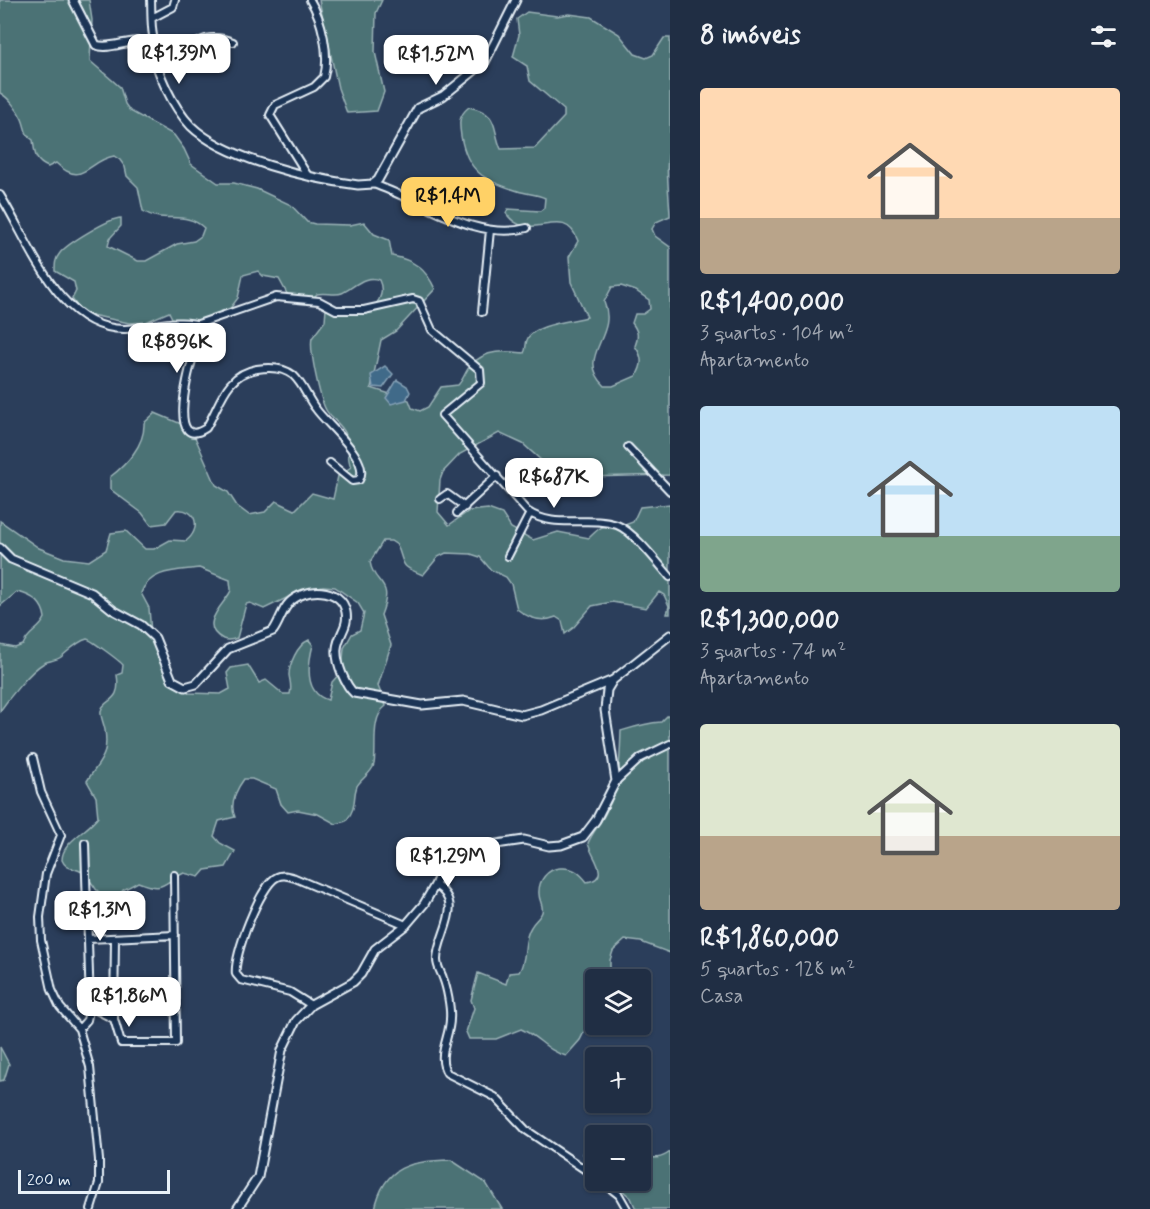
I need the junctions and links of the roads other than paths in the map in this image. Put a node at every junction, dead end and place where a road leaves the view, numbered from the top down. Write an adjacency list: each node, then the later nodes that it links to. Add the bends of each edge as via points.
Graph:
1 (73, 0): 8 (street, via 96,45 109,48)
2 (151, 0): 6 (street)
3 (175, 0): 6 (street, via 173,7)
4 (310, 0): 10 (street, via 321,27 324,77 314,87 274,105 270,115)
5 (516, 0): 11 (street, via 485,62 443,96 418,108 385,170)
6 (152, 18): 7 (street)
7 (152, 30): 8 (street); 9 (street, via 158,52 169,58 203,38)
8 (146, 42): 10 (street, via 162,82 190,124 204,136 259,163)
9 (233, 42)
10 (308, 176): 11 (street)
11 (373, 184): 14 (street)
12 (0, 195): 16 (street, via 56,292 84,318 123,329)
13 (527, 228): 14 (street, via 509,233)
14 (490, 230): 15 (street)
15 (482, 312)
16 (197, 324): 18 (street, via 204,333 192,362 183,413 185,428 195,433 206,428 225,389 240,376 258,369 282,369 298,381 318,412 355,454 361,475 352,481); 19 (street, via 276,297 319,301 336,310 364,310 419,301 432,330 480,370 481,383 442,415)
17 (628, 447): 20 (street)
18 (330, 463)
19 (497, 476): 22 (street); 24 (street)
20 (670, 491)
21 (440, 499): 22 (street, via 452,495)
22 (465, 507): 23 (street)
23 (457, 513)
24 (530, 513): 26 (street); 27 (street, via 544,520 619,526)
25 (0, 548): 29 (street, via 11,559 92,593 141,625 155,638 172,680 185,687 196,684 228,649 273,632 288,604 310,592 336,596 346,609 335,655 346,684 354,693 422,705 463,701 522,715 541,711)
26 (508, 556)
27 (670, 577)
28 (670, 635): 29 (street)
29 (613, 680): 32 (street, via 607,690 606,710)
30 (670, 744): 32 (street, via 641,758)
31 (33, 758): 43 (street, via 41,792 61,835 48,868 43,896 43,959 60,1006)
32 (616, 781): 35 (street, via 583,837 561,845 524,840 462,849 446,859)
33 (85, 843): 39 (street)
34 (174, 875): 37 (street)
35 (435, 885): 36 (street); 44 (street, via 444,892 451,910 437,960 450,1018 444,1068 495,1097 526,1130)
36 (406, 925): 40 (street, via 375,950 353,981); 40 (street, via 295,878 283,875 272,880 241,944 236,974 241,980 290,992)
37 (175, 935): 38 (street); 42 (street, via 176,1043 121,1043)
38 (115, 938): 39 (street); 42 (street)
39 (88, 939): 41 (street)
40 (311, 1005): 47 (street, via 296,1021 282,1050 264,1159 258,1177)
41 (90, 1007): 42 (street); 43 (street, via 87,1020)
42 (114, 1019)
43 (79, 1029): 46 (street, via 95,1092 99,1183)
44 (585, 1170)
45 (614, 1191): 48 (street)
46 (91, 1209)
47 (237, 1209)
48 (627, 1209)

